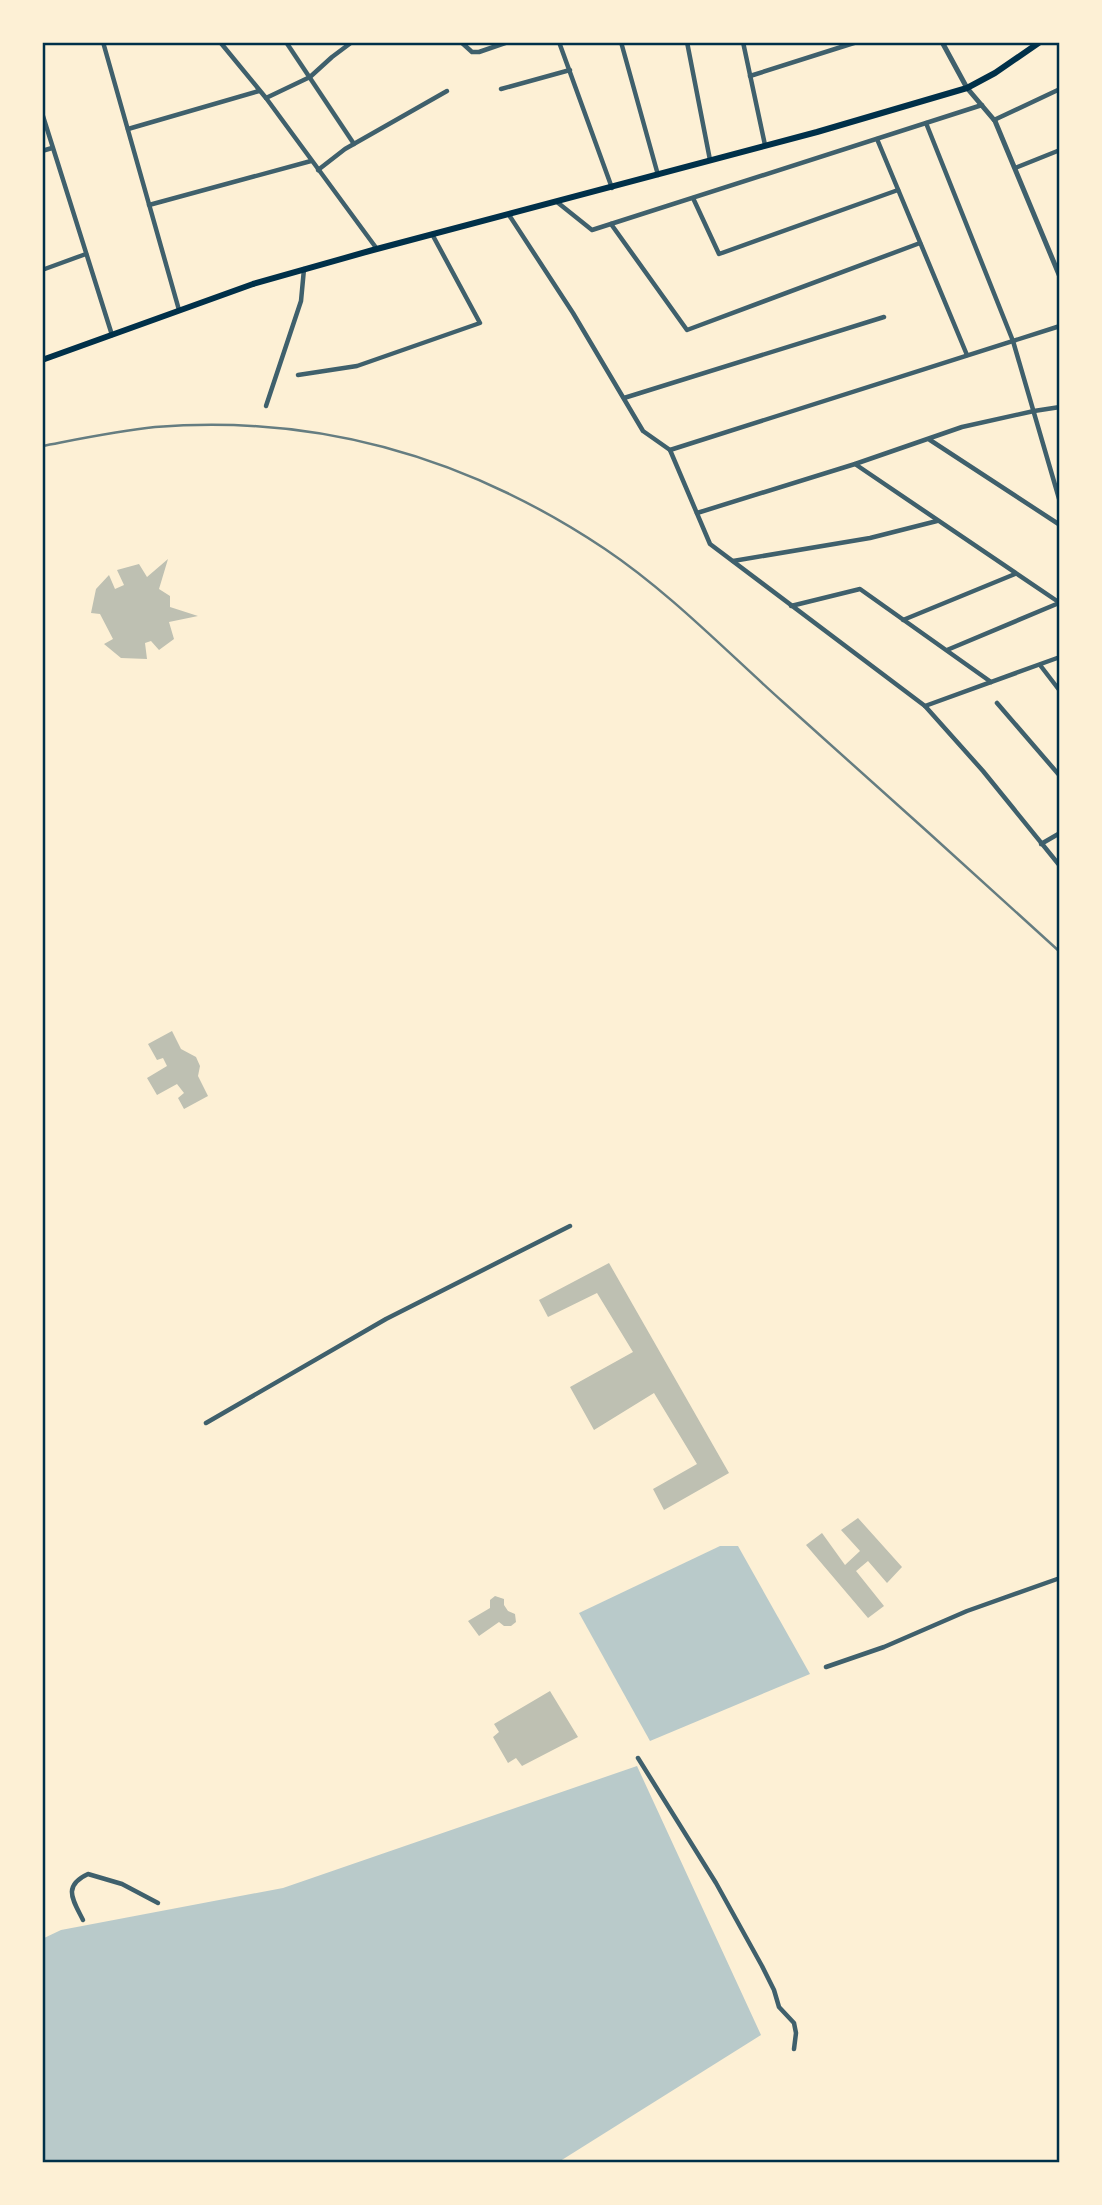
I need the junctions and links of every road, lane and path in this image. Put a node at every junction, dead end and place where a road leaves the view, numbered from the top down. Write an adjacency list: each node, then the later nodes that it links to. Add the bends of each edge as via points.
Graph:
1 (103, 42): 27 (street)
2 (220, 42): 20 (street)
3 (286, 42): 16 (street)
4 (352, 42): 16 (street)
5 (461, 42): 6 (street, via 472,52)
6 (508, 42)
7 (559, 42): 14 (street)
8 (621, 42): 38 (street)
9 (687, 42): 34 (street)
10 (743, 42): 15 (street)
11 (857, 42): 15 (street)
12 (942, 42): 17 (street)
13 (1040, 42): 17 (main road)
14 (570, 70): 18 (street); 39 (street)
15 (750, 76): 30 (street)
16 (310, 78): 22 (street); 29 (street)
17 (967, 88): 23 (street); 30 (main road)
18 (501, 89)
19 (1060, 89): 25 (street)
20 (259, 91): 22 (street); 27 (street)
21 (447, 91): 29 (street)
22 (266, 99): 35 (street)
23 (982, 106): 25 (street); 26 (street)
24 (42, 113): 31 (street)
25 (995, 120): 36 (street)
26 (926, 123): 28 (street); 57 (street)
27 (128, 129): 43 (street)
28 (877, 139): 40 (street); 41 (street)
29 (354, 144): 37 (street)
30 (766, 146): 34 (main road)
31 (52, 148): 33 (street); 49 (street)
32 (1060, 150): 36 (street)
33 (42, 151)
34 (710, 161): 38 (main road)
35 (312, 162): 37 (street); 43 (street)
36 (1015, 168): 52 (street)
37 (318, 170): 48 (street)
38 (659, 175): 39 (main road)
39 (612, 188): 42 (main road)
40 (898, 190): 41 (street, via 719,254); 47 (street)
41 (693, 198): 45 (street)
42 (557, 202): 44 (main road); 45 (street, via 592,230)
43 (149, 205): 53 (street)
44 (509, 215): 46 (main road); 61 (street)
45 (611, 224): 47 (street, via 687,330)
46 (432, 234): 48 (main road); 60 (street, via 480,323 357,366)
47 (920, 243): 58 (street)
48 (377, 248): 50 (main road)
49 (86, 254): 51 (street); 56 (street)
50 (304, 269): 53 (main road); 62 (street, via 301,301)
51 (42, 270)
52 (1060, 277)
53 (179, 310): 56 (main road)
54 (884, 317): 61 (street)
55 (1060, 326): 57 (street)
56 (111, 335): 59 (main road)
57 (1013, 341): 58 (street); 64 (street)
58 (967, 355): 66 (street)
59 (42, 360)
60 (298, 375)
61 (624, 398): 66 (street, via 643,431)
62 (266, 406)
63 (1060, 407): 64 (street)
64 (1034, 411): 65 (street); 69 (street)
65 (929, 439): 67 (street); 73 (street)
66 (670, 450): 71 (street)
67 (855, 464): 71 (street); 72 (street)
68 (1060, 467): 69 (street)
69 (1051, 469): 70 (street)
70 (1060, 502)
71 (697, 513): 74 (street, via 710,544)
72 (938, 521): 74 (street, via 870,538); 75 (street)
73 (1060, 525)
74 (732, 561): 77 (street)
75 (1016, 573): 76 (street); 78 (street)
76 (1060, 603): 79 (street)
77 (791, 606): 78 (street, via 860,589); 85 (street)
78 (903, 620): 79 (street)
79 (946, 650): 82 (street)
80 (1060, 657): 81 (street)
81 (1040, 665): 82 (street); 83 (street)
82 (991, 682): 85 (street)
83 (1060, 691)
84 (997, 703): 86 (street)
85 (925, 706): 88 (street)
86 (1060, 776)
87 (1060, 833): 88 (street)
88 (1041, 844): 89 (street)
89 (1060, 866)
90 (570, 1226): 91 (street, via 386,1319)
91 (206, 1423)
92 (1060, 1578): 93 (street)
93 (826, 1667)
94 (638, 1758): 97 (street, via 716,1883 779,2007 794,2023)
95 (158, 1903): 96 (street, via 122,1884 88,1874 72,1889)
96 (83, 1920)
97 (794, 2049)

